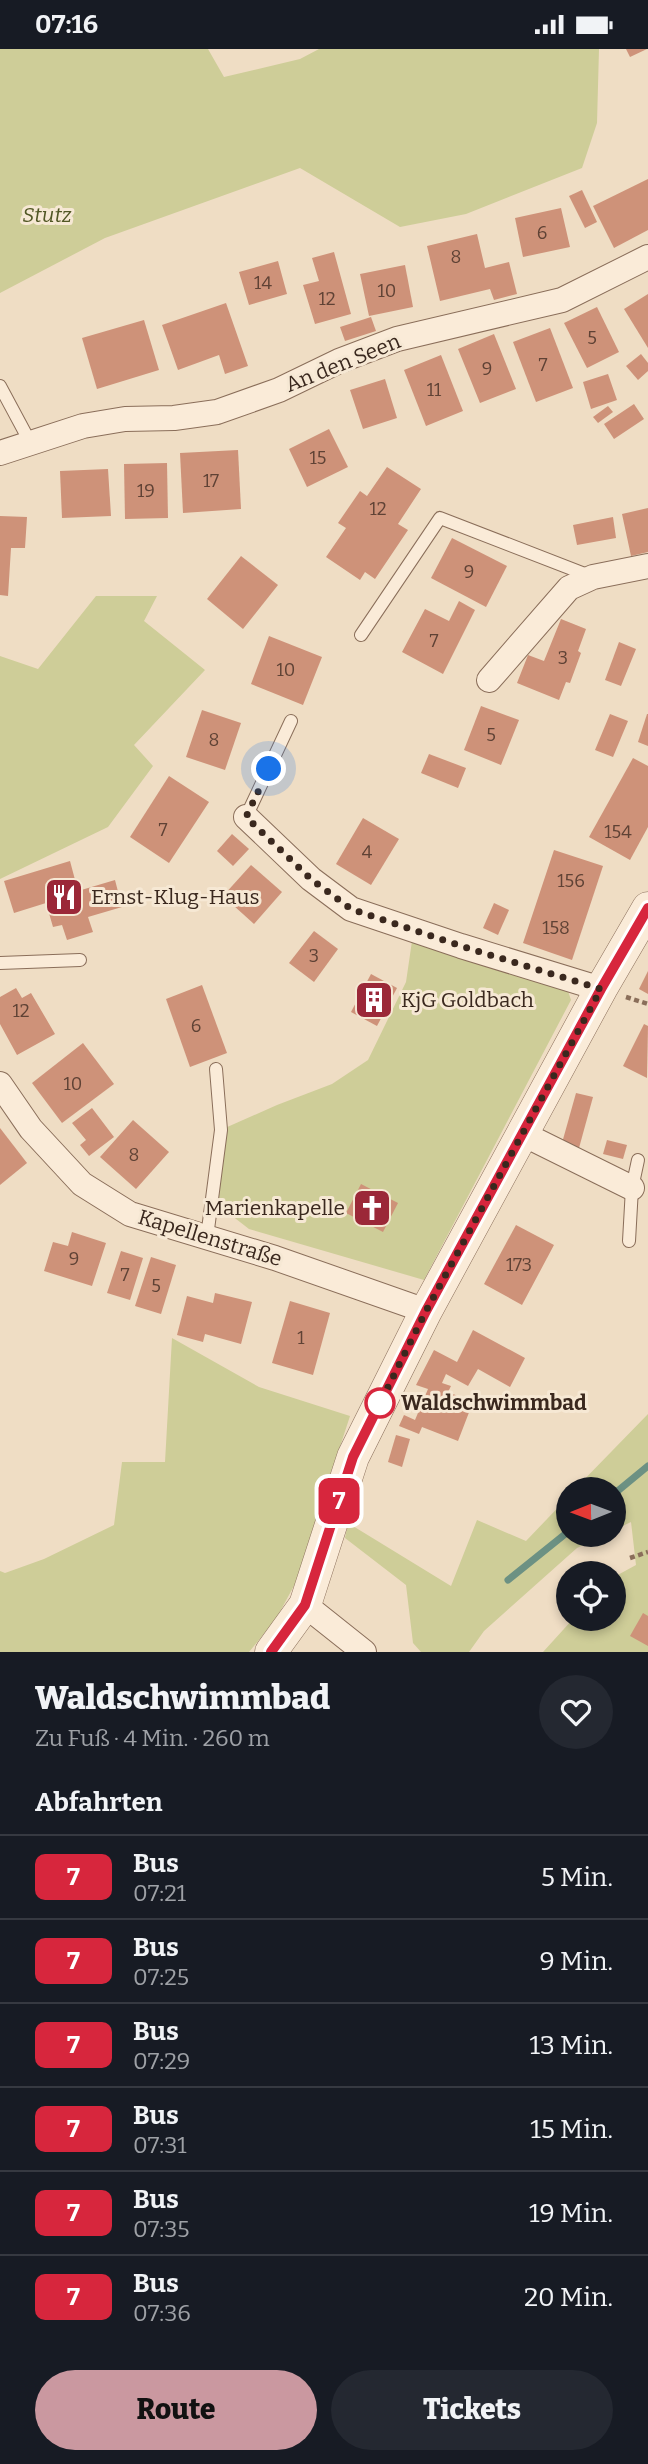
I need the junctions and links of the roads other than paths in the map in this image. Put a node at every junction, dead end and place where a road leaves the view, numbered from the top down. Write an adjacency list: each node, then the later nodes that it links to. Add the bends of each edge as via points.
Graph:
1 (648, 257): 3 (street, An den Seen, via 562,300 397,339 217,412 125,419)
2 (0, 386): 3 (lane)
3 (30, 442): 4 (street, An den Seen)
4 (0, 453)
5 (648, 566): 6 (street)
6 (593, 577): 7 (lane, via 440,518); 8 (street, via 569,588)
7 (361, 635)
8 (489, 680)
9 (291, 721): 10 (lane)
10 (246, 817): 14 (street, via 311,879 351,909)
11 (648, 908): 14 (street)
12 (80, 960): 13 (lane)
13 (0, 963)
14 (601, 989): 17 (street)
15 (216, 1069): 20 (lane, via 220,1130)
16 (0, 1084): 20 (street, Kapellenstraße, via 31,1129 82,1184 130,1214)
17 (523, 1134): 19 (street); 22 (street)
18 (638, 1160): 19 (lane)
19 (632, 1188): 21 (lane)
20 (207, 1237): 22 (street, Kapellenstraße)
21 (629, 1241)
22 (426, 1311): 23 (street, via 353,1457)
23 (305, 1605): 24 (street); 25 (street)
24 (271, 1652)
25 (364, 1652)

